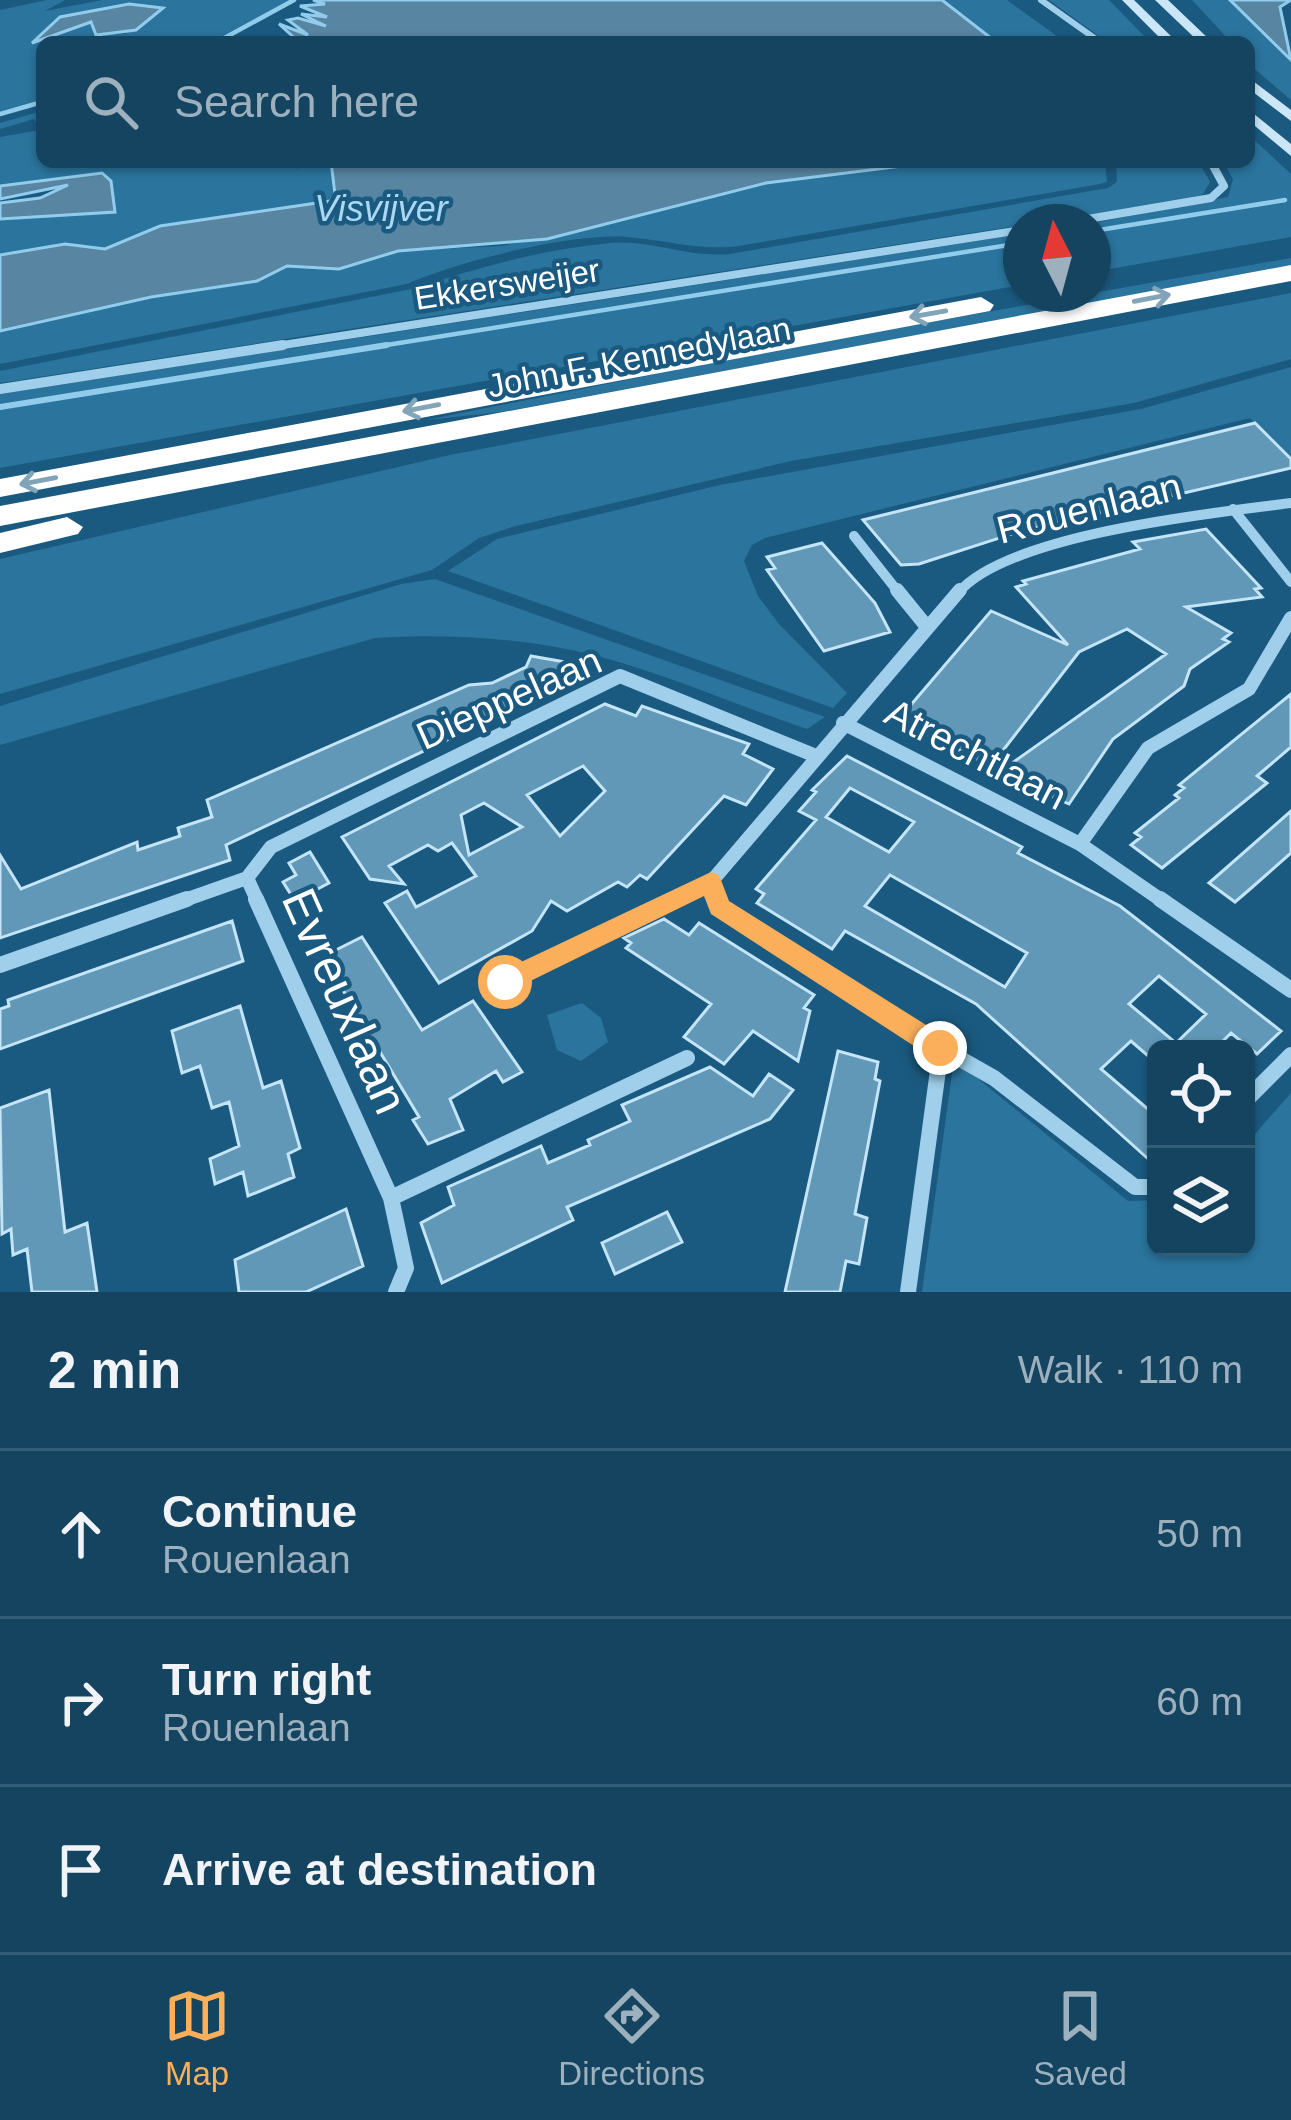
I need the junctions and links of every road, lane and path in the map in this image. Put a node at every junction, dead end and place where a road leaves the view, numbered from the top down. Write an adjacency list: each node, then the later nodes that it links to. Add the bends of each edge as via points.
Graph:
1 (1041, 0): 4 (street)
2 (1128, 0): 5 (main road)
3 (1161, 0): 6 (main road)
4 (1092, 36)
5 (1166, 36)
6 (1200, 36)
7 (1255, 87): 8 (main road)
8 (1291, 118)
9 (1255, 119): 10 (main road)
10 (1291, 152)
11 (1214, 168): 12 (street, via 1224,187 1210,198)
12 (1111, 215)
13 (1003, 233): 19 (street, Ekkersweijer)
14 (1291, 251): 16 (highway)
15 (1291, 272): 18 (highway, John F. Kennedylaan, one-way to 15)
16 (1111, 282)
17 (1003, 301): 20 (highway, John F. Kennedylaan, one-way to 20)
18 (707, 381): 23 (highway, John F. Kennedylaan); 25 (highway)
19 (0, 389)
20 (0, 488)
21 (1291, 503): 22 (street, Rouenlaan)
22 (1233, 509): 26 (street); 28 (street, Rouenlaan, via 1149,522 988,566)
23 (0, 516)
24 (854, 536): 28 (street)
25 (0, 543)
26 (1291, 582)
27 (1291, 618): 31 (street, Atrechtlaan, via 1250,689 1148,748)
28 (927, 627): 29 (street, Rouenlaan)
29 (843, 723): 30 (street, Rouenlaan); 31 (street, Atrechtlaan)
30 (816, 756): 32 (street, Dieppelaan, via 620,676 271,847); 33 (street, Rouenlaan)
31 (1080, 844): 36 (street, Atrechtlaan)
32 (247, 878): 34 (street, Evreuxlaan); 42 (street, Evreuxlaan)
33 (711, 881): 35 (street, Rouenlaan); 37 (street, via 719,907)
34 (0, 964)
35 (505, 982)
36 (1291, 990)
37 (940, 1048): 41 (street, via 994,1078 1135,1187); 44 (street)
38 (1291, 1055): 40 (street)
39 (687, 1058): 42 (street)
40 (1255, 1091)
41 (1147, 1187)
42 (391, 1198): 43 (street, Evreuxlaan, via 406,1268)
43 (396, 1292)
44 (908, 1292)

